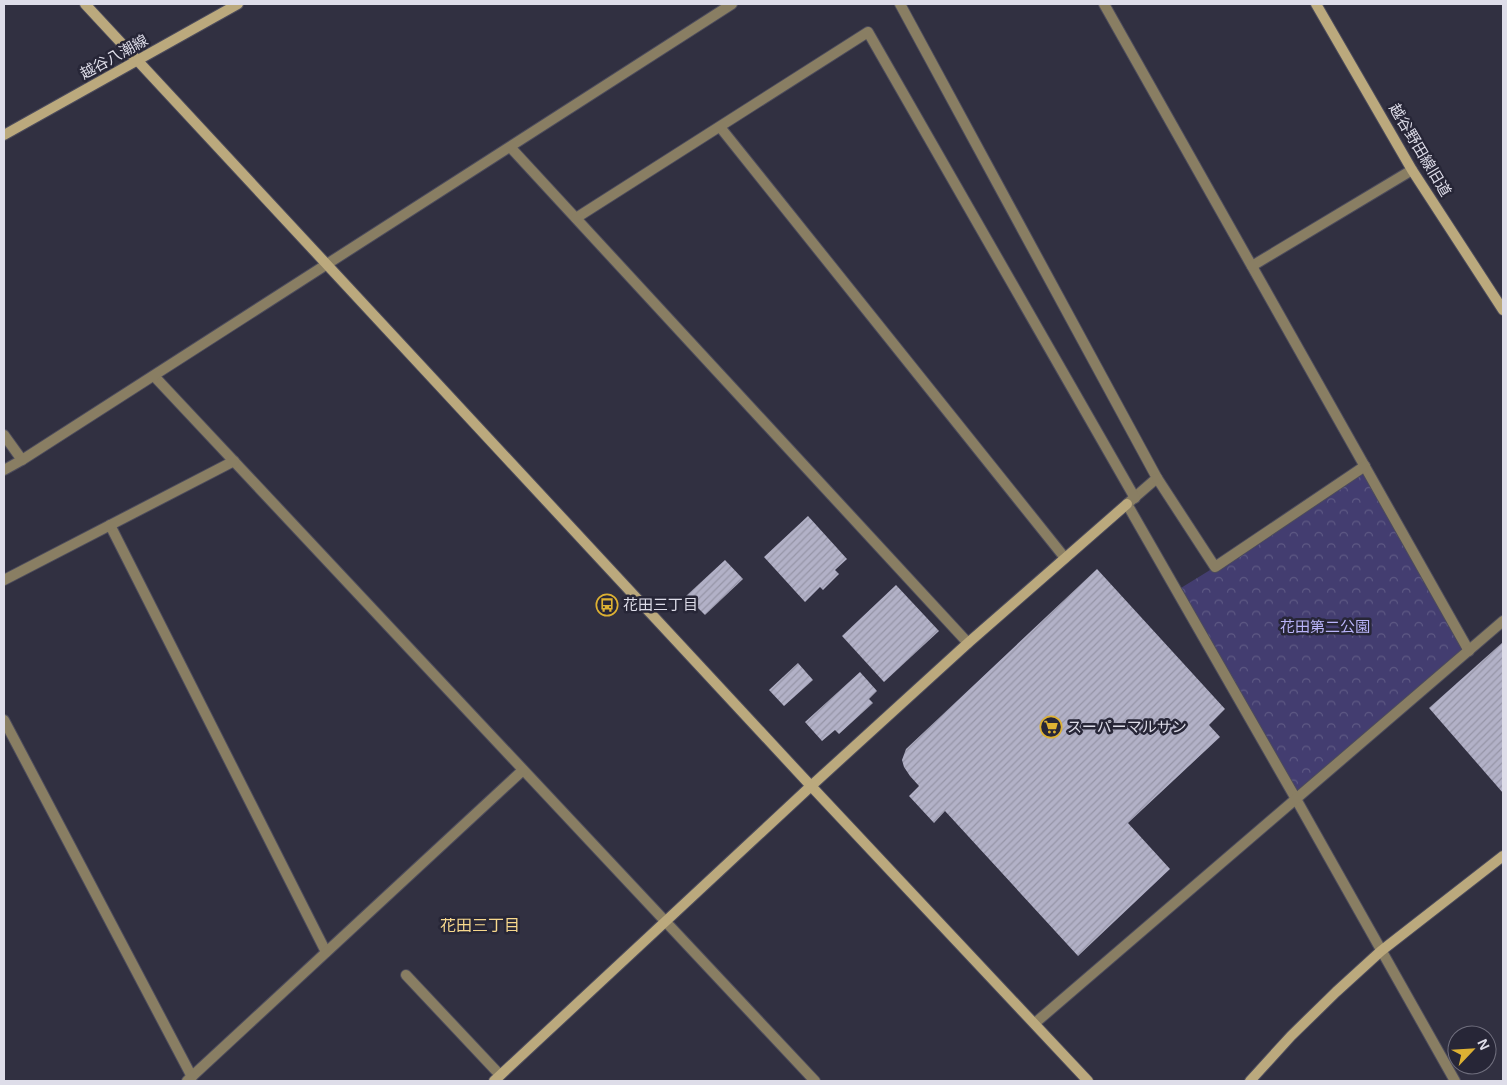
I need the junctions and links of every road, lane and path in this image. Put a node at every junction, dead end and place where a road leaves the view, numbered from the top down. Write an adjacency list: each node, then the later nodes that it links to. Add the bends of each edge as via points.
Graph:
1 (85, 4): 7 (street)
2 (238, 4): 7 (street, 越谷八潮線)
3 (732, 4): 10 (street)
4 (900, 4): 22 (street)
5 (1104, 4): 14 (street)
6 (1316, 4): 11 (street, 越谷野田線旧道)
7 (138, 60): 9 (street, 越谷八潮線); 13 (street)
8 (720, 126): 12 (street); 23 (street, via 868,32); 25 (street)
9 (4, 135)
10 (511, 148): 12 (street); 13 (street)
11 (1412, 170): 14 (street); 15 (street, 越谷野田線旧道)
12 (576, 218): 28 (street)
13 (328, 265): 16 (street); 32 (street)
14 (1252, 266): 20 (street)
15 (1503, 310)
16 (154, 376): 18 (street); 19 (street)
17 (4, 434): 18 (street)
18 (22, 460): 21 (street)
19 (234, 461): 24 (street); 31 (street)
20 (1365, 466): 22 (street, via 1215,567); 29 (street)
21 (4, 470)
22 (1157, 478): 23 (street)
23 (1131, 501): 25 (street); 33 (street)
24 (110, 525): 26 (street); 37 (street)
25 (1065, 558): 28 (street)
26 (4, 580)
27 (1503, 621): 29 (street)
28 (968, 643): 32 (street)
29 (1469, 650): 33 (street)
30 (4, 720): 41 (street)
31 (523, 770): 35 (street); 37 (street)
32 (811, 786): 35 (street); 39 (street)
33 (1296, 799): 36 (street); 39 (street)
34 (1503, 856): 36 (street)
35 (665, 922): 40 (street); 42 (street)
36 (1381, 951): 44 (street, via 1336,992); 45 (street)
37 (326, 952): 41 (street)
38 (406, 975): 40 (street)
39 (1035, 1023): 43 (street)
40 (497, 1078)
41 (189, 1079)
42 (809, 1080)
43 (1088, 1081)
44 (1250, 1081)
45 (1455, 1081)

